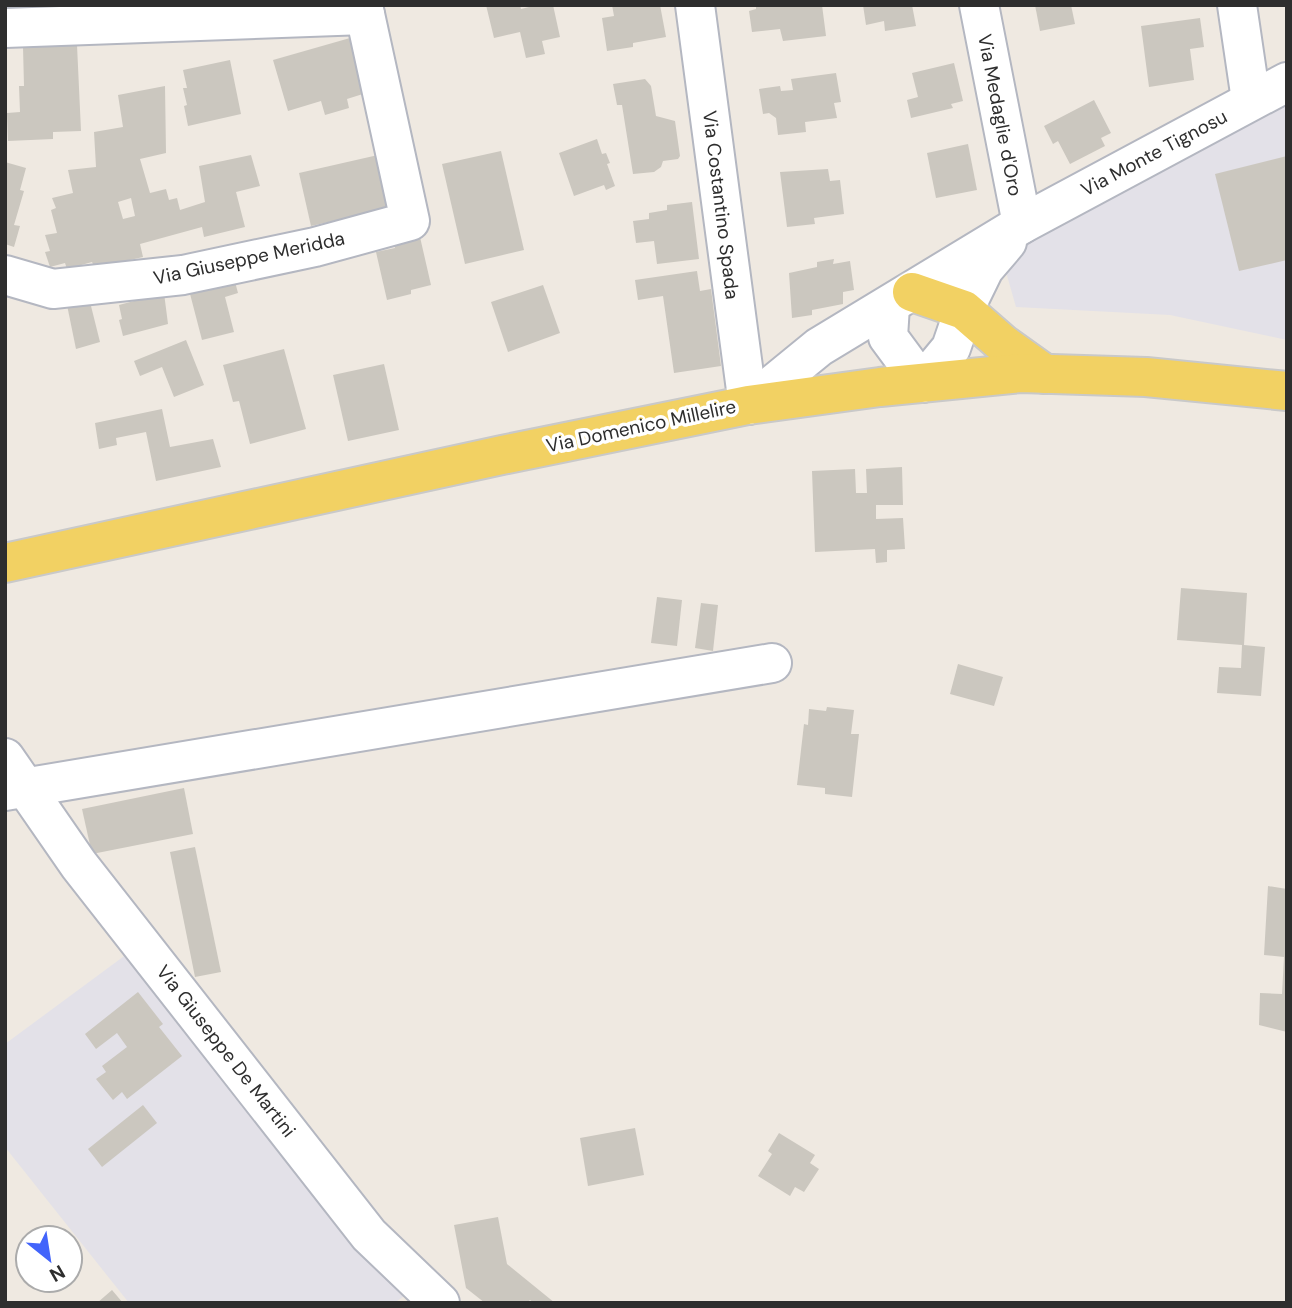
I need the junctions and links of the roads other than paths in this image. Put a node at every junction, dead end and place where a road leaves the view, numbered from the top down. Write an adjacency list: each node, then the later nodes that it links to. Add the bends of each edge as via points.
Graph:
1 (695, 5): 15 (street, Via Costantino Spada)
2 (979, 5): 8 (street, Via Medaglie d'Oro)
3 (1237, 5): 7 (street)
4 (364, 10): 5 (street); 9 (street, Via Giuseppe Meridda, via 410,220 316,247 183,275 53,289)
5 (5, 28)
6 (1287, 82): 7 (street, Via Monte Tignosu)
7 (1251, 100): 8 (street, Via Monte Tignosu)
8 (1022, 225): 10 (street, Via Monte Tignosu); 11 (street, Via Monte Tignosu, via 984,270)
9 (5, 275)
10 (901, 299): 11 (main road); 13 (street, via 888,337); 15 (street, Via Monte Tignosu, via 819,347)
11 (964, 310): 12 (main road); 13 (street, Via Monte Tignosu, via 951,348)
12 (1045, 374): 13 (main road, Via Domenico Millelire); 14 (main road, Via Domenico Millelire, via 1146,377)
13 (922, 383): 15 (main road, Via Domenico Millelire)
14 (1287, 391)
15 (748, 405): 16 (main road, Via Domenico Millelire, via 502,455)
16 (13, 568)
17 (772, 663): 18 (street)
18 (12, 779): 19 (street, Via Giuseppe De Martini, via 369,1235)
19 (440, 1303)

